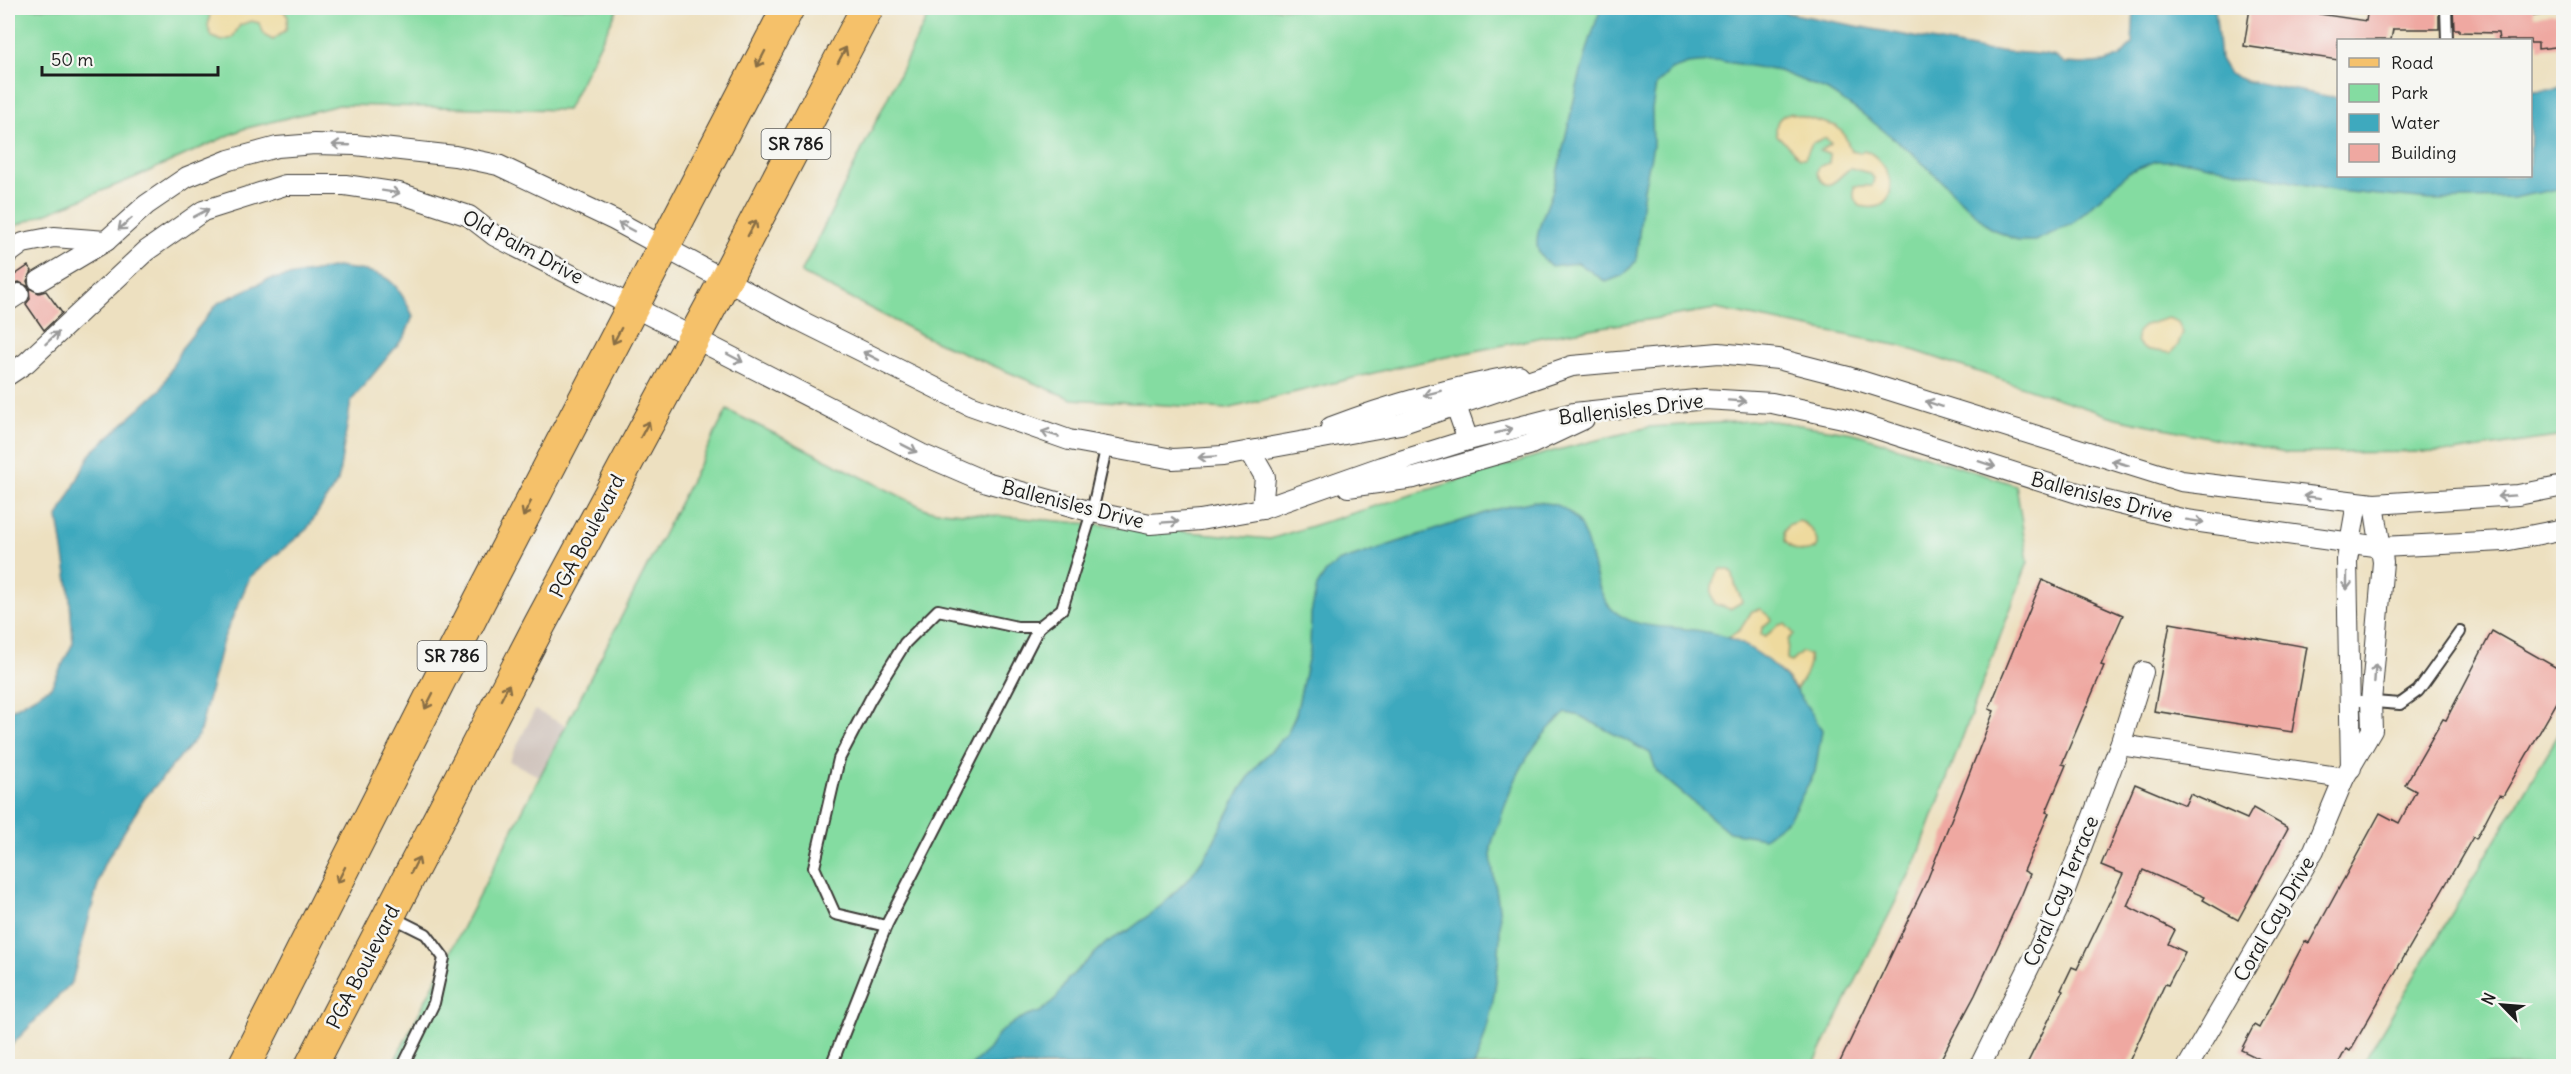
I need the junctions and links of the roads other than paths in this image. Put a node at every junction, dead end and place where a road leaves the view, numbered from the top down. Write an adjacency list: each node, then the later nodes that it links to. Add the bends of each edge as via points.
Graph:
1 (788, 8): 6 (main road, SR 786, one-way to 6)
2 (867, 8): 8 (main road, PGA Boulevard / SR 786, one-way to 2)
3 (2446, 8): 4 (lane)
4 (2447, 39)
5 (106, 241): 6 (street, one-way to 5, via 498,165 455,156 315,144 277,147 187,177); 7 (street, via 54,237 23,243); 9 (street)
6 (664, 247): 8 (street, Ballenisles Drive); 10 (main road, SR 786)
7 (8, 254)
8 (725, 280): 12 (main road, PGA Boulevard / SR 786); 19 (street, Ballenisles Drive, one-way to 8, via 1020,425 970,405)
9 (39, 281)
10 (634, 305): 11 (street, Old Palm Drive); 14 (street, Old Palm Drive, one-way to 10, via 26,363 146,251 203,211 285,185 399,192 469,216 495,236); 38 (main road, SR 786, one-way to 38)
11 (665, 322): 12 (street, Ballenisles Drive)
12 (695, 337): 25 (street, Ballenisles Drive, one-way to 25, via 921,454 986,482); 36 (main road, PGA Boulevard / SR 786, one-way to 12)
13 (1572, 366): 15 (street, Ballenisles Drive); 18 (street, one-way to 18, via 1393,403); 23 (street, Ballenisles Drive, one-way to 13, via 2181,481 1848,377 1778,359 1719,353)
14 (8, 375)
15 (1456, 406): 17 (street); 18 (street, Ballenisles Drive, via 1400,424)
16 (1600, 412): 17 (street, Ballenisles Drive, one-way to 16, via 1574,413); 22 (street, via 1529,444 1414,478); 27 (street, Ballenisles Drive, one-way to 27, via 1638,404 1705,399 1772,403 1843,418 2090,496 2186,520)
17 (1468, 440): 22 (street, Ballenisles Drive)
18 (1288, 444): 20 (street, Ballenisles Drive)
19 (1107, 449): 20 (street, Ballenisles Drive, one-way to 19, via 1173,459); 25 (lane)
20 (1250, 451): 24 (street, via 1265,477)
21 (2564, 486): 23 (street, Ballenisles Drive, one-way to 23, via 2518,495)
22 (1304, 494): 24 (street, Ballenisles Drive)
23 (2365, 503): 27 (street, Coral Cay Drive); 28 (street, Coral Cay Drive)
24 (1262, 509): 25 (street, Ballenisles Drive, one-way to 24, via 1150,524)
25 (1092, 512): 29 (lane, via 1062,609)
26 (2564, 529): 28 (street, Ballenisles Drive, via 2504,541)
27 (2349, 544): 28 (street, Ballenisles Drive); 32 (street, Coral Cay Drive, one-way to 32)
28 (2381, 548): 33 (street, Coral Cay Drive, one-way to 28)
29 (1039, 627): 37 (lane); 37 (lane, via 1017,627 938,610 905,643 839,759 814,867 836,914)
30 (2460, 632): 33 (lane, via 2418,691 2400,704)
31 (2144, 672): 34 (street, Coral Cay Terrace)
32 (2348, 700): 33 (lane); 35 (street, Coral Cay Drive)
33 (2371, 702): 35 (street, Coral Cay Drive, via 2372,730)
34 (2120, 745): 35 (street); 42 (street, Coral Cay Terrace, via 2057,911)
35 (2348, 773): 43 (street, Coral Cay Drive, via 2314,850)
36 (389, 916): 39 (main road, PGA Boulevard / SR 786); 40 (lane, via 426,934 444,957 434,1003)
37 (886, 926): 41 (lane)
38 (244, 1066)
39 (311, 1066)
40 (403, 1066)
41 (831, 1066)
42 (1980, 1066)
43 (2188, 1066)

